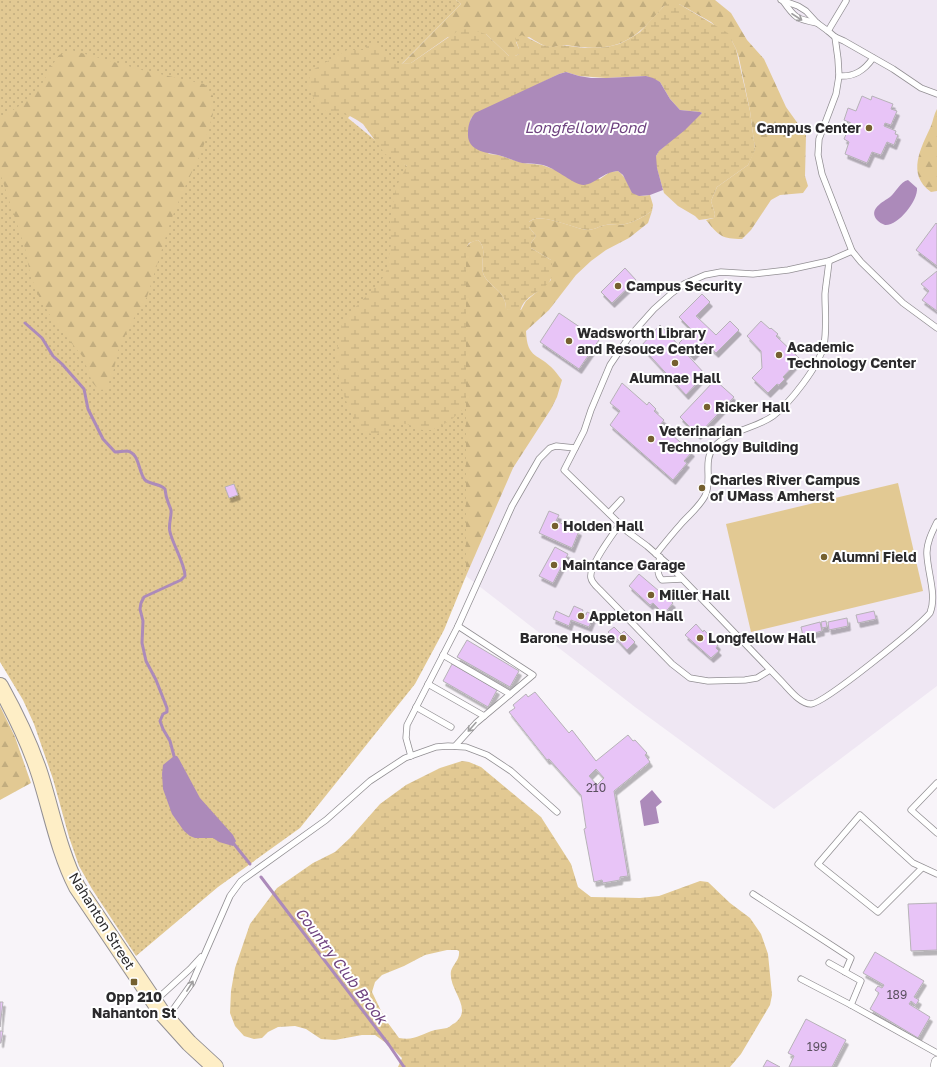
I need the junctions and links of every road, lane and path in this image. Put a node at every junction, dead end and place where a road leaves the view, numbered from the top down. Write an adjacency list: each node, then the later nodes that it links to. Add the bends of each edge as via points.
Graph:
1 (782, 0): 3 (lane, via 806,11); 3 (lane, one-way to 3, via 793,15 801,20)
2 (846, 1): 4 (lane)
3 (817, 23): 4 (lane)
4 (828, 31): 5 (lane)
5 (835, 37): 6 (lane); 7 (lane)
6 (873, 58): 7 (lane, via 867,67 856,74); 8 (lane, via 921,88)
7 (838, 76): 9 (lane, via 836,94 820,133 818,155 822,174)
8 (937, 94)
9 (852, 251): 10 (lane); 11 (lane, via 867,270 891,292)
10 (829, 260): 12 (lane, via 781,272 715,273 678,288 654,309 618,353 605,376); 17 (lane, via 824,344 818,361 801,385 773,416 727,437 713,449 708,458 708,485 705,496 673,533)
11 (937, 328)
12 (575, 448): 14 (lane, via 564,470); 19 (lane, via 556,446 550,448 539,459 512,506)
13 (620, 500): 14 (lane)
14 (609, 513): 16 (lane)
15 (937, 522): 21 (lane, via 927,554 935,593 933,609 927,617 853,678 816,703 809,704 803,701)
16 (620, 524): 17 (lane); 21 (lane, via 596,560 591,577 600,590 672,664 690,678 721,682 757,678)
17 (658, 556): 18 (lane); 18 (lane, via 658,572 662,580)
18 (682, 578): 21 (lane)
19 (458, 626): 20 (lane); 24 (lane, via 533,675)
20 (442, 655): 22 (lane); 24 (lane)
21 (770, 670)
22 (428, 684): 25 (lane); 26 (lane)
23 (0, 686): 40 (main road, Nahanton Street, via 36,762 71,875)
24 (510, 694): 26 (lane)
25 (416, 707): 27 (lane); 29 (lane, via 405,733)
26 (484, 716): 28 (lane, one-way to 28)
27 (451, 727)
28 (455, 746): 29 (lane, via 436,747); 31 (lane, via 466,747 486,755 511,771)
29 (411, 756): 36 (lane, via 370,782 326,820 241,881 230,896)
30 (937, 783): 32 (lane, via 911,810)
31 (557, 812)
32 (937, 834)
33 (922, 868): 33 (lane, via 913,863 860,815 818,864 878,912); 34 (lane)
34 (937, 874)
35 (753, 894): 38 (lane, via 851,958)
36 (206, 950): 40 (lane, via 190,969); 42 (lane, one-way to 36, via 192,983)
37 (829, 963): 38 (lane)
38 (844, 972): 41 (lane, via 861,981)
39 (801, 979): 41 (lane)
40 (154, 1002): 42 (main road, Nahanton Street)
41 (851, 1005): 43 (lane)
42 (167, 1018): 45 (main road, Nahanton Street)
43 (937, 1053)
44 (937, 1062): 46 (street)
45 (215, 1067)
46 (936, 1067)

